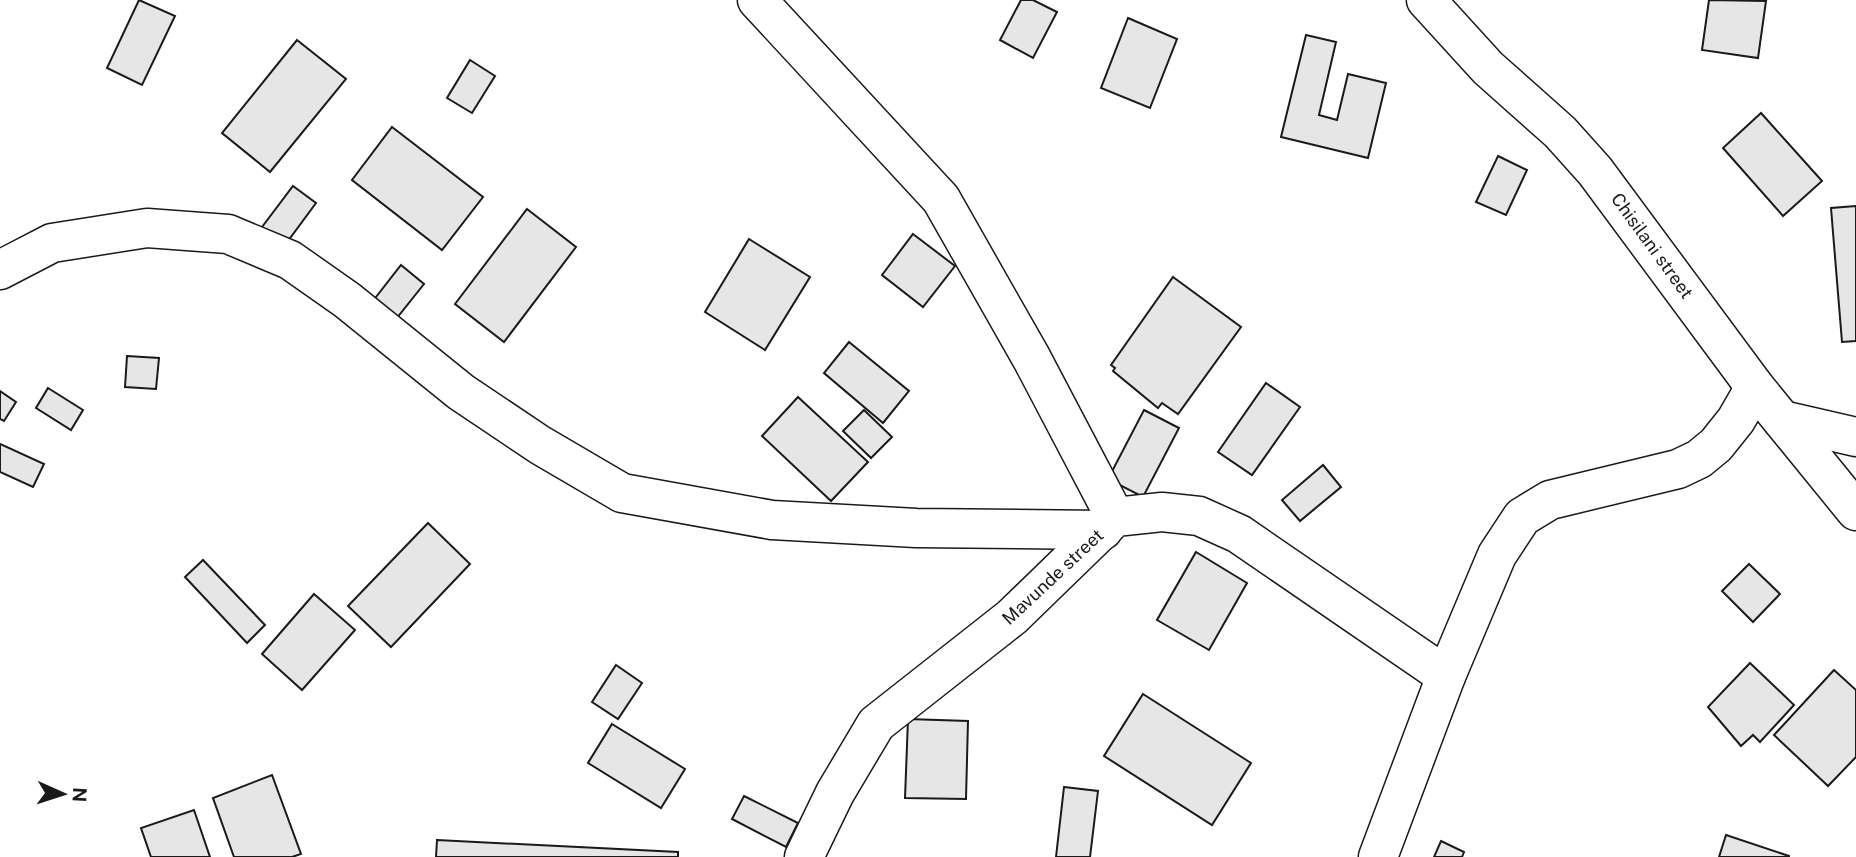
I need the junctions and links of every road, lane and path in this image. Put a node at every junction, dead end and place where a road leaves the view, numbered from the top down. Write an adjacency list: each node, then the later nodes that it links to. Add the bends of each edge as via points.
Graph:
1 (757, 0): 8 (street, via 941,199 1032,359)
2 (1426, 0): 4 (street, Chisilani street, via 1488,68 1560,132 1595,171)
3 (0, 270): 8 (street, via 52,243 147,228 228,234 290,260 461,392 622,493 772,520 916,528)
4 (1755, 387): 5 (street, Chisilani street); 9 (street, via 1736,420 1699,459 1678,469 1550,500 1522,517 1497,555)
5 (1782, 420): 6 (street); 7 (street, Chisilani street)
6 (1856, 437)
7 (1856, 511)
8 (1109, 524): 9 (street, Mavunde street, via 1162,512 1199,516 1239,534); 10 (street, Mavunde street, via 1012,617 876,724)
9 (1446, 676): 11 (street)
10 (804, 857)
11 (1378, 857)

